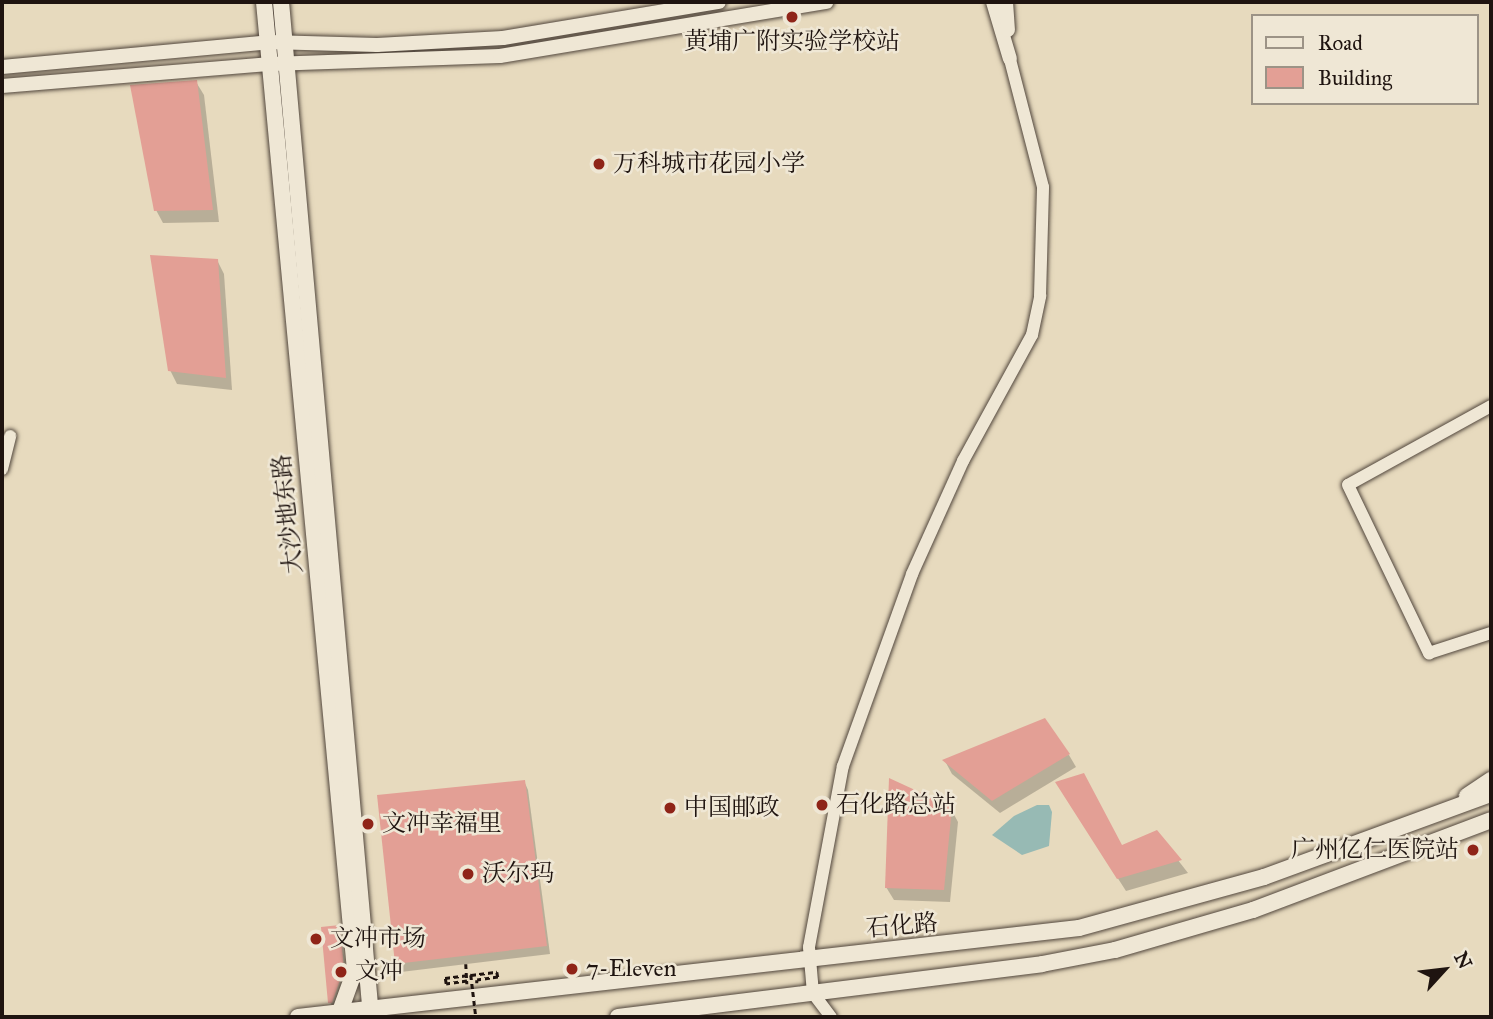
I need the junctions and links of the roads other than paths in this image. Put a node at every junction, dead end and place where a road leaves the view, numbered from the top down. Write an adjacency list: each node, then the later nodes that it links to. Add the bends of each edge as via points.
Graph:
1 (264, 2): 7 (main road, 大沙地东路)
2 (281, 2): 7 (main road, 大沙地东路)
3 (719, 2): 7 (street, via 503,38 377,45)
4 (827, 2): 9 (street, via 500,56)
5 (993, 2): 8 (street)
6 (1006, 2): 8 (street)
7 (277, 42): 9 (main road, 大沙地东路); 10 (street)
8 (1010, 59): 20 (street, via 1043,187 1041,285 1032,335 962,461 912,574 843,766 811,925)
9 (279, 64): 11 (street); 22 (main road, 大沙地东路); 23 (main road, 大沙地东路, via 355,970)
10 (2, 66)
11 (2, 86)
12 (1491, 406): 15 (street, via 1348,485 1429,653)
13 (10, 436): 14 (street)
14 (2, 469)
15 (1491, 633)
16 (1491, 780): 18 (main road)
17 (1491, 794): 18 (main road, 石化路)
18 (1452, 806): 20 (main road, 石化路, via 1264,877 1079,928)
19 (1491, 820): 21 (main road, via 1253,910 1127,947 1042,964)
20 (809, 957): 21 (street); 22 (main road, 石化路)
21 (813, 993): 25 (main road); 26 (street)
22 (371, 1013): 23 (main road, 石化路)
23 (338, 1015): 24 (main road, 石化路)
24 (298, 1017)
25 (618, 1017)
26 (831, 1017)

